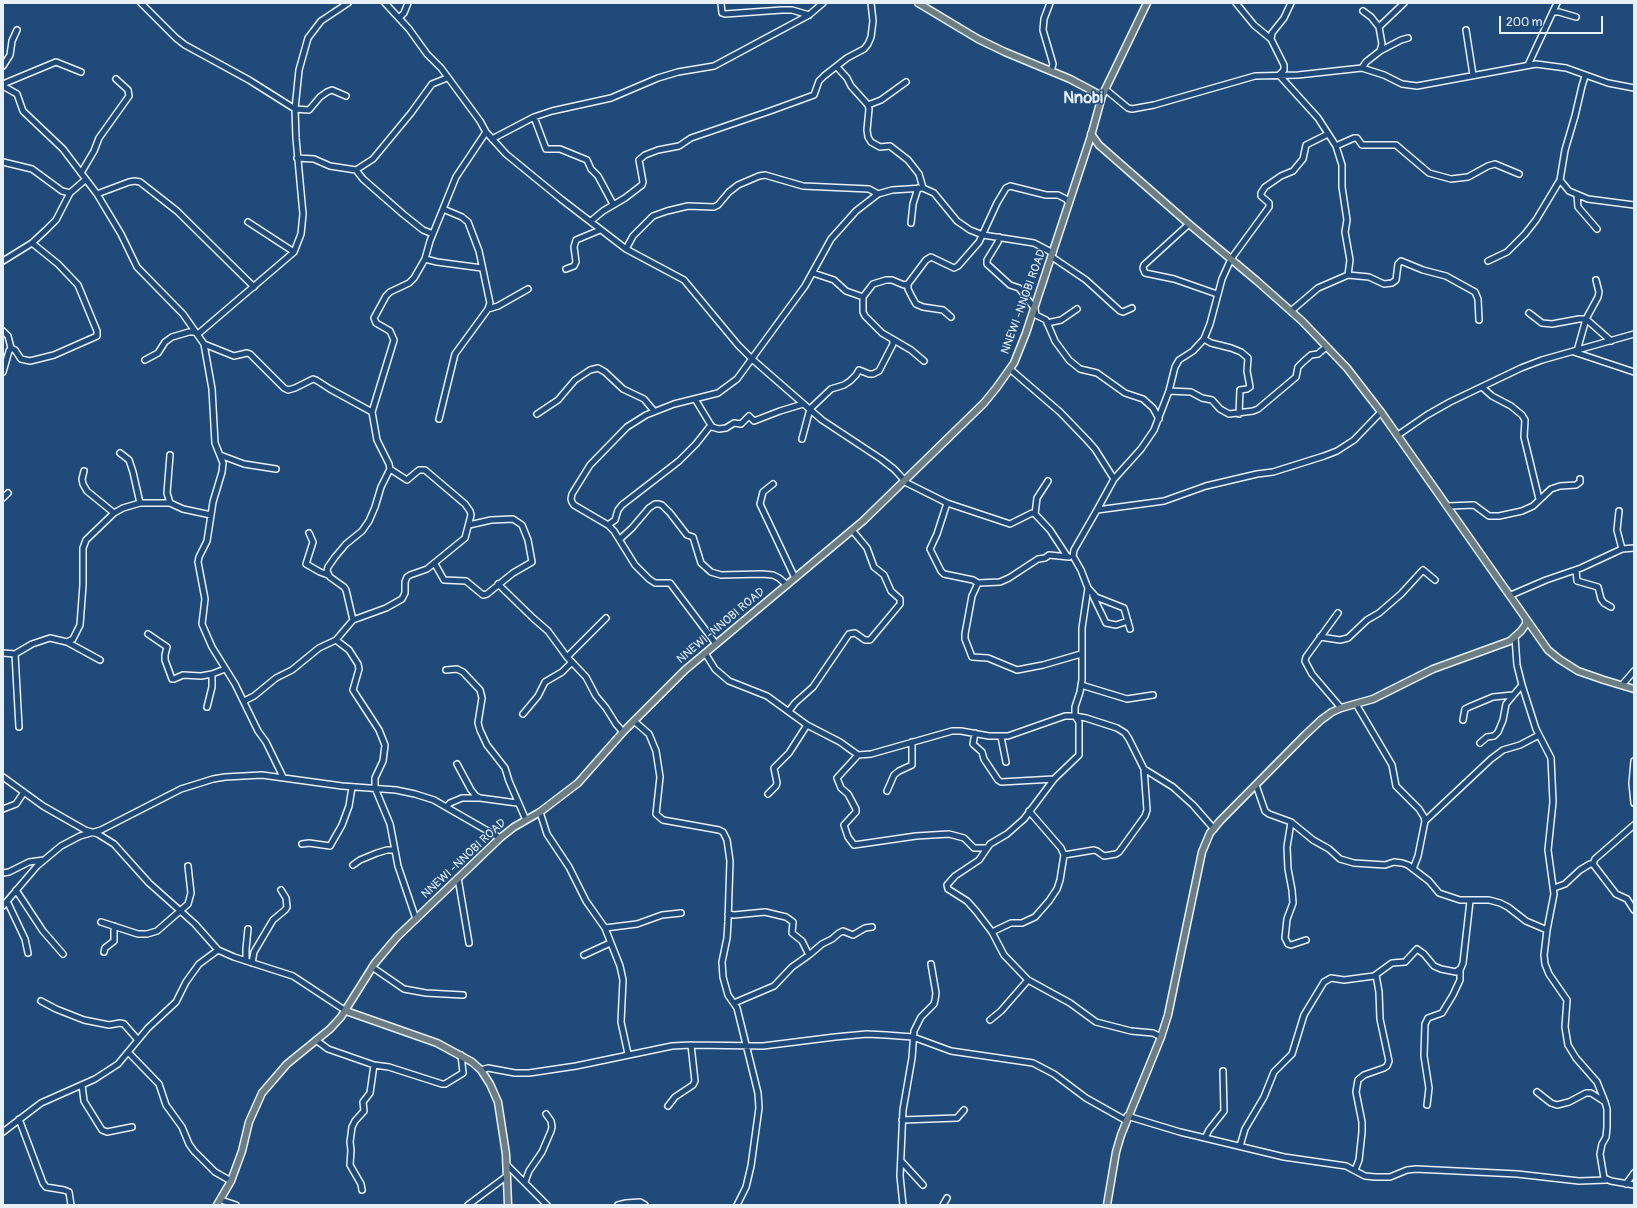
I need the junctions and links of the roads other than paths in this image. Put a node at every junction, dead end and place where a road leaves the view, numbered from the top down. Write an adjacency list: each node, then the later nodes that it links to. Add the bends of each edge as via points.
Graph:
1 (141, 3): 44 (street, via 185,45)
2 (348, 3): 44 (street, via 321,21 308,38 299,70)
3 (385, 3): 19 (street)
4 (408, 3): 19 (street)
5 (721, 3): 17 (street, via 722,13 725,14 792,10)
6 (823, 3): 17 (street)
7 (871, 3): 28 (street, via 873,21 868,44)
8 (918, 3): 30 (main road, via 978,39)
9 (1050, 3): 30 (street, via 1043,30 1053,64)
10 (1147, 3): 40 (main road, NNEWI -NNOBI ROAD)
11 (1236, 3): 24 (street)
12 (1291, 3): 24 (street)
13 (1404, 3): 20 (street)
14 (1557, 3): 16 (street)
15 (1363, 11): 20 (street)
16 (1553, 12): 18 (street); 26 (street)
17 (809, 15): 45 (street, via 714,66 678,72 611,98 562,108)
18 (1576, 17)
19 (399, 18): 35 (street)
20 (1379, 27): 25 (street)
21 (17, 30): 27 (street, via 10,55)
22 (1466, 30): 33 (street)
23 (1408, 38): 25 (street)
24 (1270, 40): 32 (street, via 1284,65 1284,70)
25 (1380, 51): 29 (street)
26 (1528, 65): 33 (street); 34 (street, via 1566,68)
27 (3, 66)
28 (837, 67): 43 (street); 66 (street, via 820,81 814,95 691,138 679,146 645,155 639,160 644,184)
29 (1362, 68): 32 (street); 33 (street, via 1410,86)
30 (1051, 71): 42 (main road)
31 (81, 72): 38 (street, via 56,62)
32 (1279, 75): 40 (street, via 1255,76 1138,108 1128,108); 48 (street, via 1318,118)
33 (1473, 75)
34 (1585, 76): 39 (street, via 1608,84); 59 (street, via 1565,150)
35 (447, 78): 46 (street); 55 (street, via 432,84 373,159)
36 (116, 79): 56 (street, via 128,90 129,96 99,138)
37 (906, 82): 43 (street)
38 (3, 85): 56 (street, via 17,94 23,111 63,149)
39 (1634, 88)
40 (1105, 90): 42 (main road, NNEWI -NNOBI ROAD)
41 (346, 96): 44 (street, via 332,90 320,97 309,110)
42 (1102, 96): 47 (main road, NNEWI -NNOBI ROAD)
43 (868, 105): 60 (street, via 867,130 871,142 880,147 890,146 908,160 919,174)
44 (295, 109): 53 (street)
45 (534, 117): 49 (street); 66 (street, via 546,149 560,149 585,158)
46 (486, 132): 49 (street); 68 (street, via 456,177)
47 (1091, 134): 50 (main road, NNEWI -NNOBI ROAD); 51 (main road)
48 (1328, 134): 52 (street); 83 (street, via 1306,145 1303,159 1294,171 1264,187 1261,196 1270,207)
49 (492, 139): 69 (street, via 525,170)
50 (1088, 144): 51 (main road); 65 (main road, NNEWI -NNOBI ROAD)
51 (1099, 145): 72 (main road)
52 (1336, 146): 57 (street, via 1354,138 1362,145 1390,144 1429,173 1451,179 1468,177 1495,164); 89 (street, via 1342,165 1347,220 1345,232 1350,260)
53 (297, 158): 55 (street, via 314,159 330,166); 80 (street, via 303,214)
54 (3, 162): 61 (street, via 32,169 62,191)
55 (356, 170): 75 (street, via 402,214 423,230)
56 (81, 172): 58 (street)
57 (1519, 174)
58 (85, 180): 61 (street); 62 (street)
59 (1560, 180): 64 (street); 85 (street, via 1525,234 1507,252)
60 (921, 188): 63 (street, via 892,190); 71 (street, via 913,204); 76 (street, via 934,193 957,221 970,230)
61 (70, 193): 78 (street, via 56,220)
62 (97, 194): 92 (street, via 129,182 140,182 177,211); 107 (street, via 137,267 183,314)
63 (878, 194): 79 (street, via 869,189 803,186 765,175 759,176 738,185 714,207 688,206 653,216 633,236); 88 (street, via 845,222)
64 (1577, 195): 67 (street, via 1588,199); 74 (street, via 1578,207)
65 (1069, 203): 76 (street, via 1058,195 1046,195 1010,186 997,203); 81 (main road, NNEWI -NNOBI ROAD)
66 (613, 204): 69 (street)
67 (1634, 204)
68 (443, 209): 75 (street); 86 (street, via 468,222 479,251)
69 (591, 221): 73 (street)
70 (248, 222): 80 (street)
71 (911, 223)
72 (1189, 224): 83 (main road); 94 (street, via 1144,265 1144,273 1174,279)
73 (600, 230): 79 (street); 87 (street, via 576,240 576,262 574,266)
74 (1597, 230)
75 (433, 234): 82 (street)
76 (983, 234): 77 (street); 91 (street, via 956,268 934,258 928,258)
77 (999, 237): 81 (street, via 1034,243); 98 (street, via 987,264 1010,284 1019,288)
78 (32, 243): 84 (street); 114 (street, via 58,264 78,285 97,336 54,355 30,361 21,359 16,350)
79 (626, 249): 116 (street, via 688,284)
80 (294, 252): 92 (street)
81 (1053, 255): 96 (street, via 1120,311); 98 (main road, NNEWI -NNOBI ROAD)
82 (425, 259): 86 (street); 128 (street, via 409,283 386,296 374,318 376,323 390,331 394,340)
83 (1231, 259): 94 (street); 100 (main road)
84 (3, 260)
85 (1488, 261)
86 (482, 268): 97 (street, via 490,303)
87 (566, 269)
88 (813, 273): 95 (street, via 834,280 846,291); 116 (street)
89 (1348, 275): 100 (street, via 1318,288); 104 (street, via 1369,277 1384,284 1392,283 1396,280 1398,264 1401,261 1446,276 1475,292 1478,299)
90 (1596, 280): 103 (street, via 1598,297)
91 (908, 284): 95 (street, via 892,280 879,281 868,289); 102 (street, via 916,304 943,310)
92 (254, 287): 107 (street)
93 (528, 289): 97 (street)
94 (1217, 294): 110 (street)
95 (863, 297): 109 (street, via 865,316)
96 (1132, 308)
97 (488, 309): 132 (street, via 455,354)
98 (1035, 309): 105 (street, via 1036,315); 119 (main road, NNEWI -NNOBI ROAD)
99 (1077, 309): 105 (street, via 1060,320)
100 (1291, 311): 113 (main road)
101 (1529, 313): 103 (street, via 1542,323)
102 (951, 317)
103 (1586, 319): 111 (street); 115 (street)
104 (1478, 320)
105 (1047, 323): 133 (street, via 1055,341 1069,360 1080,369 1097,373 1125,393 1143,399)
106 (3, 331): 114 (street, via 8,336)
107 (198, 334): 112 (street); 117 (street, via 189,332 172,336 158,353)
108 (1634, 334): 111 (street)
109 (893, 340): 118 (street); 126 (street, via 879,371 869,374 859,370 850,381 831,389)
110 (1204, 340): 123 (street, via 1179,360); 131 (street, via 1241,352 1248,358 1250,387 1240,392)
111 (1611, 341): 115 (street)
112 (204, 344): 128 (street, via 234,356 250,354 288,390 313,379); 139 (street, via 212,389 215,443)
113 (1326, 347): 129 (main road, via 1347,368); 131 (street, via 1302,362 1296,377 1258,409)
114 (11, 348): 120 (street)
115 (1575, 351): 121 (street); 122 (street, via 1521,368)
116 (752, 359): 124 (street, via 737,379 724,390); 125 (street)
117 (145, 360)
118 (924, 361)
119 (1010, 369): 143 (street, via 1060,412 1087,440); 145 (main road, NNEWI -NNOBI ROAD, via 984,403)
120 (3, 372)
121 (1634, 372)
122 (1482, 388): 135 (street, via 1427,415); 150 (street, via 1511,406 1525,420 1524,437)
123 (1169, 391): 131 (street, via 1191,392 1212,400 1225,413); 133 (street)
124 (695, 399): 127 (street); 134 (street)
125 (803, 404): 126 (street); 134 (street, via 754,421 749,416 741,424 731,424 724,429)
126 (810, 409): 136 (street); 145 (street, via 836,430 881,459)
127 (654, 411): 130 (street, via 644,399 623,389 606,372 598,368 575,380 558,400); 161 (street, via 627,427 613,441 590,465 572,494 574,505)
128 (372, 412): 141 (street, via 378,440)
129 (1382, 412): 135 (main road); 155 (street, via 1354,440 1324,456 1274,472 1206,486 1164,501)
130 (537, 414)
131 (1239, 414)
132 (439, 419)
133 (1159, 419): 143 (street, via 1141,449)
134 (711, 426): 161 (street, via 679,461 622,505 615,520)
135 (1398, 435): 154 (main road)
136 (802, 439)
137 (120, 453): 152 (street, via 129,460)
138 (170, 455): 153 (street, via 167,493)
139 (220, 455): 140 (street, via 244,464); 159 (street, via 223,463 222,472)
140 (276, 469)
141 (390, 469): 160 (street, via 407,480 419,470 425,470 468,508 471,515); 172 (street, via 369,521 335,557 328,567)
142 (84, 471): 157 (street, via 82,479 87,491)
143 (1114, 479): 155 (street)
144 (1580, 479): 150 (street, via 1578,484 1556,487)
145 (905, 481): 151 (street); 162 (main road, NNEWI -NNOBI ROAD)
146 (1048, 481): 158 (street, via 1037,498)
147 (773, 484): 173 (street, via 763,492 760,504)
148 (8, 493): 149 (street)
149 (3, 498)
150 (1539, 499): 154 (street, via 1533,506 1522,511 1495,517 1489,516 1474,505)
151 (947, 502): 158 (street, via 1010,524); 175 (street, via 930,549 944,574)
152 (140, 503): 153 (street); 157 (street)
153 (170, 504): 159 (street)
154 (1448, 506): 180 (main road)
155 (1098, 510): 169 (street, via 1074,550)
156 (1619, 511): 167 (street, via 1617,530)
157 (114, 513): 193 (street, via 86,540 83,548 80,625 73,639)
158 (1034, 514): 168 (street, via 1050,530)
159 (211, 515): 202 (street, via 207,541 198,562 205,599 202,624)
160 (469, 525): 170 (street, via 465,538); 176 (street, via 504,518 513,519 522,525 532,562)
161 (608, 525): 164 (street)
162 (852, 530): 173 (main road, NNEWI -NNOBI ROAD); 216 (street, via 867,548 874,567 884,575 891,591 900,599 900,604 870,640 865,640 855,633 849,634 813,687)
163 (309, 533): 172 (street, via 313,542 306,564)
164 (620, 539): 177 (street, via 649,508 659,504 687,535 693,538 701,563 711,572 721,575 773,575); 194 (street, via 635,564 649,579 655,583 670,583)
165 (1634, 543): 166 (street)
166 (1632, 547): 167 (street)
167 (1622, 550): 171 (street)
168 (1067, 556): 169 (street); 175 (street, via 1050,555 1038,559 1006,580)
169 (1075, 561): 178 (street, via 1082,570)
170 (435, 564): 176 (street, via 444,580 466,581 482,595 487,594); 184 (street, via 406,578 406,593 402,599)
171 (1576, 570): 180 (street); 181 (street, via 1577,581 1598,587 1601,599)
172 (328, 575): 184 (street, via 346,590)
173 (795, 578): 177 (main road, NNEWI -NNOBI ROAD)
174 (1435, 580): 191 (street, via 1422,570 1401,594 1348,638 1340,640)
175 (978, 583): 198 (street, via 972,596 965,634 972,657 988,658 1017,670)
176 (498, 584): 199 (street, via 548,631)
177 (787, 585): 194 (main road, NNEWI -NNOBI ROAD)
178 (1088, 588): 179 (street); 198 (street)
179 (1092, 593): 186 (street, via 1106,602 1124,608); 186 (street, via 1106,623 1116,625)
180 (1511, 596): 185 (main road)
181 (1611, 607)
182 (1338, 613): 191 (street)
183 (606, 618): 199 (street)
184 (353, 620): 192 (street)
185 (1526, 620): 188 (main road); 190 (main road)
186 (1128, 621): 187 (street)
187 (1130, 628)
188 (1535, 633): 190 (main road, via 1529,631); 207 (main road, via 1548,650 1567,665 1594,677)
189 (148, 634): 205 (street, via 167,647 164,655 172,679 183,675)
190 (1517, 636): 206 (street, via 1517,664); 213 (main road, via 1506,643 1433,669 1385,694)
191 (1320, 637): 215 (street, via 1305,661 1312,674)
192 (336, 640): 212 (street, via 319,648 292,670 276,678); 239 (street, via 349,650 358,664 354,690 379,730 385,745 383,761 375,778)
193 (67, 642): 197 (street, via 53,638 44,639); 200 (street)
194 (716, 644): 196 (main road, NNEWI -NNOBI ROAD)
195 (3, 652): 197 (street)
196 (705, 653): 216 (street, via 715,669 729,681 758,692); 220 (main road, NNEWI -NNOBI ROAD)
197 (15, 654): 222 (street)
198 (1081, 654): 208 (street)
199 (567, 657): 201 (street)
200 (100, 660)
201 (572, 662): 217 (street, via 548,680); 223 (street, via 586,677 596,696)
202 (225, 669): 205 (street); 212 (street)
203 (446, 670): 245 (street, via 457,669 463,672 480,690 480,730 487,745 505,768)
204 (1634, 672): 207 (street)
205 (212, 674): 214 (street)
206 (1522, 685): 211 (street); 225 (street)
207 (1622, 685): 209 (main road)
208 (1081, 686): 210 (street, via 1127,698); 218 (street)
209 (1634, 689)
210 (1153, 695)
211 (1513, 695): 219 (street, via 1493,697 1465,709); 228 (street, via 1506,704 1498,732)
212 (244, 702): 235 (street)
213 (1356, 704): 215 (main road); 251 (street, via 1392,765 1396,786 1419,810)
214 (207, 707)
215 (1341, 708): 237 (main road, via 1321,720)
216 (789, 711): 221 (street)
217 (523, 714)
218 (1075, 716): 226 (street, via 1065,716); 233 (street, via 1117,728 1125,733); 236 (street, via 1079,722 1079,755)
219 (1464, 720)
220 (634, 721): 223 (main road, NNEWI -NNOBI ROAD); 277 (street, via 649,734 656,751 660,777 656,814 663,820 719,830 726,836 730,861)
221 (807, 725): 229 (street, via 840,742); 242 (street, via 789,753 774,768 777,783)
222 (19, 727)
223 (623, 732): 249 (main road, NNEWI -NNOBI ROAD, via 578,782)
224 (974, 733): 226 (street); 227 (street, via 952,731); 236 (street, via 972,744 982,752 984,759 1001,782)
225 (1539, 736): 251 (street, via 1502,750); 268 (street, via 1551,758 1553,802 1548,850)
226 (1001, 737): 231 (street)
227 (912, 742): 229 (street, via 871,754); 240 (street, via 912,765 894,775)
228 (1480, 744)
229 (858, 755): 258 (street, via 838,778 841,788 848,794 856,809 844,825 854,845 949,834 964,838 974,848)
230 (1634, 761): 244 (street)
231 (1006, 762)
232 (457, 764): 243 (street, via 471,790)
233 (1144, 769): 254 (street, via 1173,787); 260 (street, via 1147,810 1119,852 1104,856 1094,850)
234 (3, 777): 241 (street)
235 (283, 777): 238 (street); 255 (street, via 238,775 196,783)
236 (1054, 779): 248 (street)
237 (1256, 785): 252 (street, via 1265,811); 254 (main road)
238 (352, 787): 239 (street); 257 (street, via 350,806 330,846)
239 (374, 788): 246 (street, via 415,794); 259 (street, via 390,824)
240 (887, 791)
241 (24, 792): 247 (street, via 16,804); 255 (street, via 54,813)
242 (768, 794)
243 (480, 798): 245 (street); 246 (street, via 462,798)
244 (1634, 802)
245 (518, 803): 250 (street)
246 (446, 806): 256 (street)
247 (3, 809)
248 (1030, 811): 258 (street, via 1008,834 993,841); 260 (street, via 1055,840)
249 (540, 812): 250 (main road, NNEWI -NNOBI ROAD); 282 (street, via 547,834)
250 (526, 820): 256 (main road, NNEWI -NNOBI ROAD)
251 (1425, 821): 265 (street)
252 (1291, 822): 265 (street, via 1313,840 1330,849 1336,857 1345,861 1385,865 1394,862); 286 (street, via 1287,847 1293,903 1287,919 1285,938 1291,945)
253 (1634, 825): 262 (street, via 1595,859)
254 (1214, 829): 307 (main road, via 1204,844 1173,996)
255 (93, 833): 261 (street, via 70,841); 275 (street, via 114,844 149,883)
256 (500, 838): 267 (main road, NNEWI -NNOBI ROAD)
257 (302, 844)
258 (987, 848): 285 (street, via 979,860 947,885 948,889 972,906)
259 (395, 850): 263 (street, via 377,853); 278 (street, via 401,878)
260 (1064, 855): 285 (street, via 1057,889 1041,911 1029,921 1011,923)
261 (44, 860): 266 (street, via 29,862); 269 (street)
262 (1593, 864): 268 (street, via 1580,870 1565,884); 274 (street, via 1616,894 1627,899)
263 (353, 865)
264 (188, 866): 275 (street, via 191,893 188,904)
265 (1413, 869): 272 (street, via 1429,881 1438,893)
266 (3, 873)
267 (458, 878): 278 (main road, NNEWI -NNOBI ROAD); 288 (street)
268 (1554, 888): 284 (street)
269 (16, 890): 271 (street); 292 (street, via 47,936)
270 (281, 890): 295 (street, via 286,898 287,907 273,920)
271 (6, 901): 273 (street); 291 (street, via 25,938)
272 (1470, 901): 284 (street, via 1489,900 1500,903 1526,921); 298 (street, via 1463,963)
273 (3, 906)
274 (1634, 910)
275 (180, 911): 280 (street, via 153,933 138,934); 289 (street)
276 (681, 912): 282 (street, via 636,924)
277 (728, 914): 294 (street, via 765,912 786,917 793,922 792,933 802,941); 303 (street, via 722,962 725,988)
278 (416, 919): 297 (main road, NNEWI -NNOBI ROAD)
279 (101, 922): 280 (street)
280 (114, 926): 290 (street, via 114,941)
281 (872, 927): 294 (street, via 853,935 840,933)
282 (605, 928): 287 (street)
283 (248, 929): 295 (street, via 246,949)
284 (1547, 930): 320 (street, via 1545,964 1567,1000 1565,1027 1568,1045 1597,1082)
285 (992, 932): 300 (street, via 1004,955)
286 (1306, 940)
287 (610, 942): 293 (street); 313 (street, via 623,980 621,1022)
288 (469, 943)
289 (218, 950): 295 (street); 308 (street, via 199,964 176,1002 157,1018)
290 (104, 952)
291 (28, 953)
292 (63, 954)
293 (584, 955)
294 (810, 955): 303 (street, via 792,967 772,987)
295 (249, 962): 304 (street, via 293,976)
296 (931, 964): 306 (street, via 935,1000 921,1017)
297 (372, 967): 301 (street, via 404,989); 304 (main road, NNEWI -NNOBI ROAD)
298 (1460, 969): 299 (street, via 1456,972 1434,966 1417,949 1405,962 1392,963); 321 (street, via 1460,980 1454,995 1442,1013 1428,1018 1425,1024 1424,1056 1429,1088)
299 (1376, 975): 331 (street, via 1344,980 1331,978 1324,982 1304,1016 1292,1054 1274,1072); 334 (street, via 1380,1020 1389,1061 1384,1068 1364,1075 1358,1080 1356,1092 1362,1132 1359,1160)
300 (1028, 980): 305 (street); 307 (street, via 1070,1003 1096,1022 1153,1033)
301 (462, 995)
302 (41, 1001): 308 (street, via 56,1010 84,1020 109,1025 120,1023)
303 (734, 1002): 311 (street)
304 (346, 1010): 309 (main road, NNEWI -NNOBI ROAD, via 330,1029); 314 (main road, via 437,1043)
305 (990, 1020)
306 (913, 1037): 311 (street, via 866,1034); 325 (street, via 951,1051 1033,1064 1043,1068 1086,1098); 327 (street)
307 (1161, 1037): 325 (main road)
308 (138, 1040): 312 (street)
309 (316, 1040): 315 (street, via 328,1049); 338 (main road, NNEWI -NNOBI ROAD, via 287,1064 262,1093 249,1122)
310 (691, 1044): 311 (street); 313 (street); 322 (street, via 695,1081 674,1097)
311 (747, 1046): 353 (street, via 757,1087 759,1108 748,1180)
312 (128, 1052): 318 (street, via 108,1072); 338 (street, via 159,1084 166,1105 182,1127 194,1151 215,1172)
313 (628, 1054): 316 (street, via 530,1073 488,1068)
314 (461, 1055): 315 (street, via 464,1073 445,1084); 316 (main road)
315 (374, 1065): 343 (street, via 370,1093 363,1102 364,1111 352,1127 350,1142 350,1165)
316 (481, 1070): 333 (main road, via 498,1102)
317 (1223, 1071): 330 (street, via 1224,1111)
318 (82, 1085): 326 (street, via 41,1103); 328 (street, via 84,1101 102,1130 107,1132)
319 (1537, 1092): 320 (street, via 1557,1105 1586,1093)
320 (1605, 1102): 337 (street, via 1607,1127 1600,1154 1602,1172)
321 (1427, 1105)
322 (668, 1106)
323 (964, 1110): 327 (street, via 957,1118)
324 (546, 1114): 339 (street, via 551,1121 551,1132)
325 (1126, 1118): 330 (street); 356 (main road, via 1116,1152)
326 (19, 1119): 329 (street); 346 (street, via 43,1183 46,1187 69,1192)
327 (902, 1120): 332 (street)
328 (132, 1127)
329 (3, 1130)
330 (1205, 1138): 331 (street)
331 (1240, 1146): 334 (street, via 1284,1157 1340,1164)
332 (902, 1161): 341 (street); 354 (street)
333 (507, 1165): 336 (main road); 339 (street)
334 (1355, 1170): 337 (street, via 1366,1176 1382,1178 1416,1169 1517,1174 1579,1181)
335 (1634, 1173): 340 (street)
336 (507, 1176): 348 (street); 349 (main road)
337 (1606, 1180): 340 (street)
338 (231, 1181): 345 (main road, NNEWI -NNOBI ROAD)
339 (525, 1182): 350 (street)
340 (1626, 1184): 342 (street)
341 (923, 1185)
342 (1634, 1186)
343 (362, 1190)
344 (947, 1198): 355 (street)
345 (219, 1202): 347 (street)
346 (71, 1205)
347 (236, 1205)
348 (468, 1205)
349 (508, 1205)
350 (548, 1205)
351 (618, 1205): 352 (street, via 640,1202)
352 (645, 1205)
353 (737, 1205)
354 (903, 1205)
355 (943, 1205)
356 (1107, 1205)

